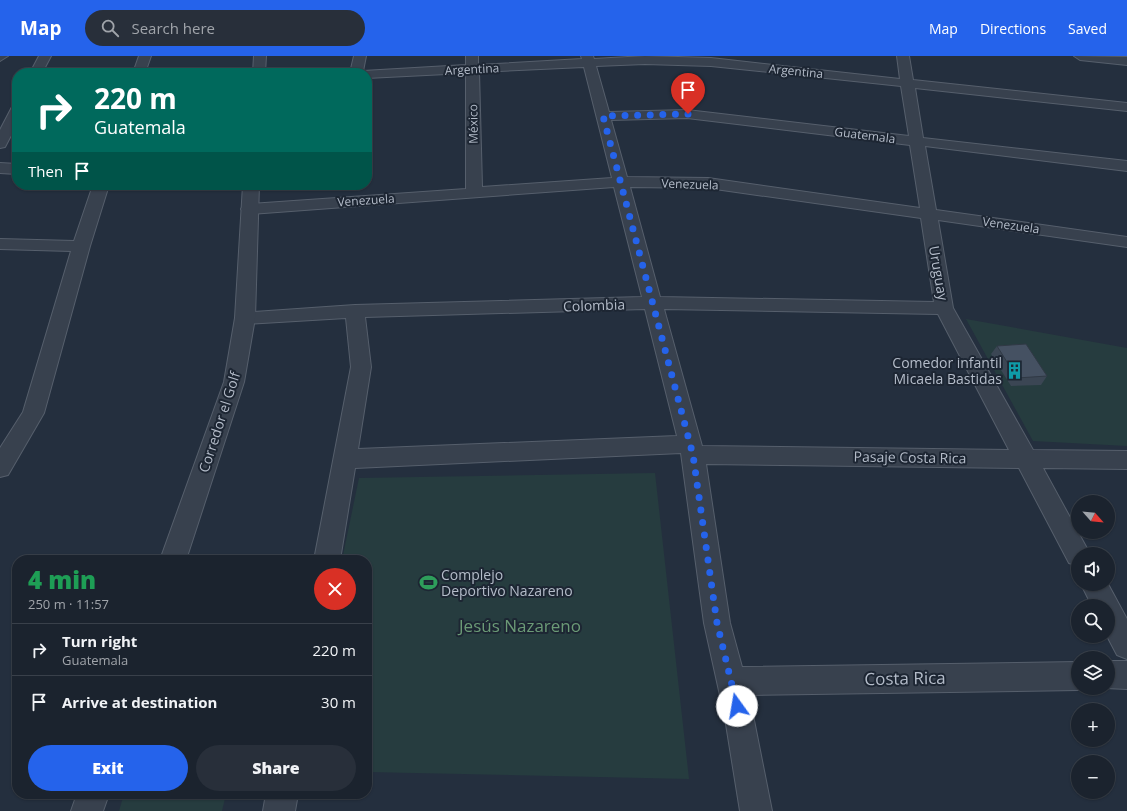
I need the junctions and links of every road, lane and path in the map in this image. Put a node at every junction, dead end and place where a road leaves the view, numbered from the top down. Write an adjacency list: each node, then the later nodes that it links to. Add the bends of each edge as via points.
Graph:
1 (45, 56): 11 (street)
2 (145, 56): 12 (street)
3 (260, 56): 13 (street)
4 (360, 56): 14 (street)
5 (903, 56): 16 (street, Uruguay)
6 (1087, 56): 7 (street)
7 (1113, 58): 9 (street)
8 (588, 59): 10 (street, Argentina); 16 (street, Argentina, via 711,62); 18 (street)
9 (1127, 61)
10 (472, 62): 15 (street, Argentina); 29 (street, México)
11 (39, 68)
12 (141, 68)
13 (259, 68)
14 (357, 68)
15 (372, 73)
16 (907, 83): 17 (street, Argentina); 20 (street, Uruguay)
17 (1127, 107)
18 (603, 116): 20 (street, Guatemala, via 688,114); 25 (street)
19 (12, 120): 21 (street)
20 (917, 141): 22 (street, Guatemala); 32 (street, Uruguay)
21 (0, 144)
22 (1127, 166)
23 (0, 168): 24 (street)
24 (12, 169)
25 (621, 182): 29 (street, Venezuela); 32 (street, Venezuela, via 708,183); 36 (street)
26 (99, 190): 35 (street)
27 (251, 190): 31 (street, Corredor el Golf)
28 (333, 190): 30 (street)
29 (474, 192): 30 (street, Venezuela)
30 (330, 203): 31 (street, Venezuela)
31 (249, 209): 39 (street, Corredor el Golf)
32 (929, 214): 33 (street, Venezuela); 37 (street, Uruguay)
33 (1127, 242)
34 (0, 244): 35 (street)
35 (81, 246): 44 (street, via 33,413)
36 (653, 303): 37 (street, Colombia); 38 (street, Colombia); 40 (street)
37 (944, 308): 42 (street, Uruguay)
38 (355, 311): 39 (street, Colombia); 41 (street, via 361,367)
39 (245, 318): 46 (street, Corredor el Golf, via 234,382)
40 (691, 450): 41 (street, Pasaje Costa Rica); 42 (street, Pasaje Costa Rica); 53 (street, via 717,623)
41 (346, 459): 47 (street)
42 (1026, 459): 43 (street, Pasaje Costa Rica); 45 (street, Uruguay)
43 (1127, 460)
44 (0, 468)
45 (1074, 547)
46 (175, 555)
47 (328, 555)
48 (1115, 623): 49 (street)
49 (1127, 646)
50 (1115, 675): 51 (street)
51 (1127, 675)
52 (1071, 676): 53 (street, Costa Rica)
53 (731, 681): 58 (street)
54 (91, 799): 56 (street)
55 (281, 799): 57 (street)
56 (87, 811)
57 (279, 811)
58 (756, 811)

